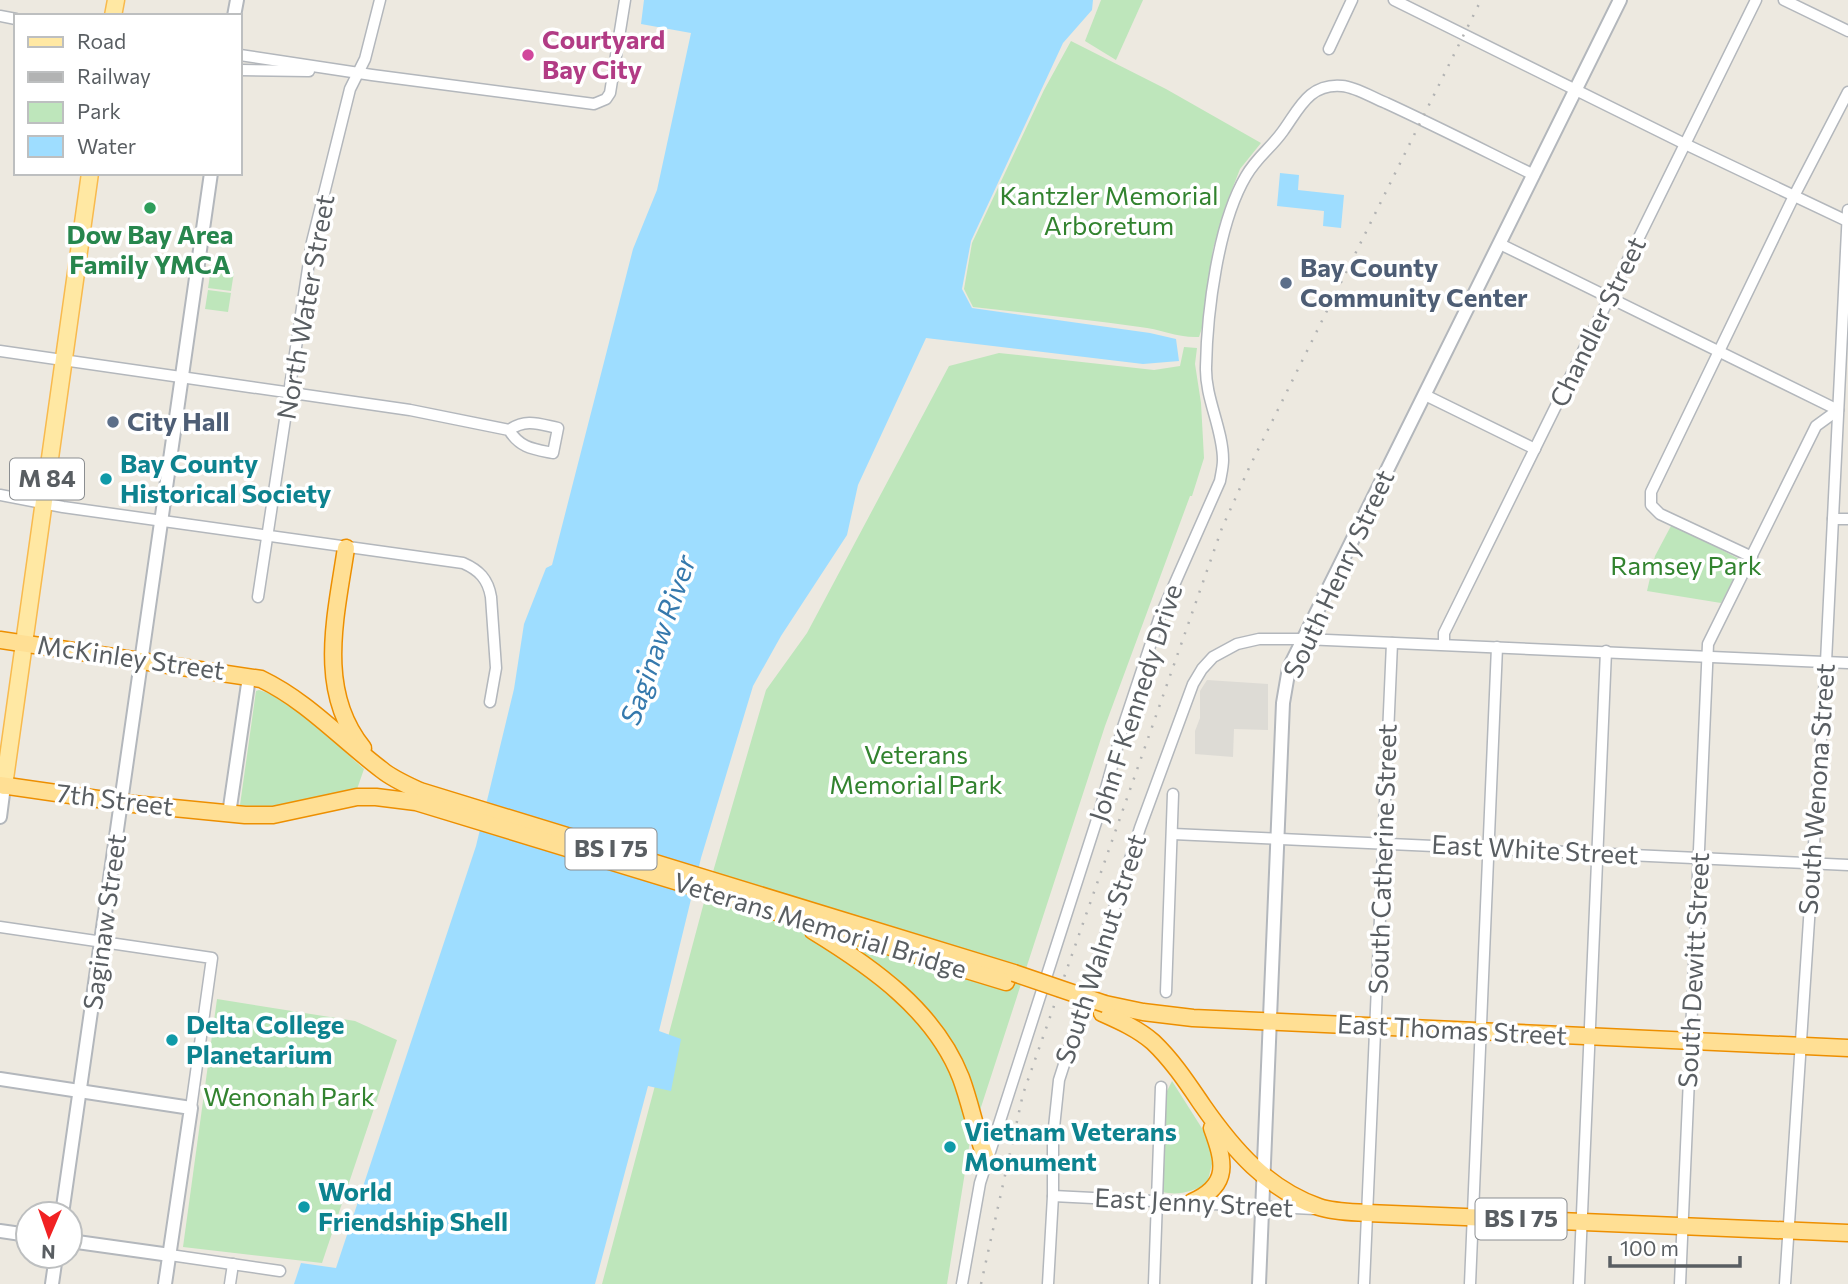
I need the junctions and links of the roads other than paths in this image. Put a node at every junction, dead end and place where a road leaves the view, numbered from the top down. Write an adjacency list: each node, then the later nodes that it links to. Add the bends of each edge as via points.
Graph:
1 (380, 0): 13 (street, North Water Street)
2 (625, 0): 13 (street, via 613,84 606,99 594,104)
3 (1352, 0): 9 (street)
4 (1394, 0): 14 (street)
5 (1620, 0): 14 (street, South Henry Street)
6 (1756, 0): 16 (street, Chandler Street)
7 (1784, 0): 8 (street)
8 (1848, 32)
9 (1329, 49)
10 (242, 55): 12 (street)
11 (242, 70): 12 (street)
12 (345, 71): 13 (street)
13 (358, 73): 30 (street, North Water Street, via 350,89 312,242)
14 (1576, 90): 16 (street); 19 (street, South Henry Street)
15 (1848, 92): 20 (street)
16 (1685, 144): 20 (street); 24 (street, Chandler Street)
17 (90, 175): 27 (main road, M 84)
18 (211, 175): 29 (street, Saginaw Street)
19 (1534, 175): 23 (street, South Henry Street); 91 (street, John F Kennedy Drive, via 1344,86 1314,91 1302,102 1245,177 1221,247 1207,344 1206,383 1223,460 1220,481 1159,619)
20 (1794, 196): 22 (street); 26 (street)
21 (1848, 210): 22 (street, South Wenona Street)
22 (1847, 221): 28 (street, South Wenona Street)
23 (1500, 244): 24 (street); 31 (street, South Henry Street)
24 (1609, 297): 26 (street); 34 (street, Chandler Street)
25 (0, 351): 27 (street)
26 (1719, 351): 32 (street); 42 (street, via 1653,484 1650,499 1660,514)
27 (64, 361): 29 (street); 36 (main road, M 84)
28 (1845, 368): 32 (street, South Wenona Street)
29 (183, 377): 30 (street); 39 (street, Saginaw Street)
30 (290, 394): 33 (street); 40 (street, North Water Street)
31 (1425, 395): 34 (street); 44 (street, South Henry Street)
32 (1838, 410): 37 (street, South Wenona Street); 42 (street, South Dewitt Street, via 1816,426)
33 (509, 430): 33 (street, via 524,447 553,453 558,428 529,422)
34 (1535, 449): 48 (street, Chandler Street, via 1444,633)
35 (0, 495): 36 (street)
36 (44, 503): 39 (street); 46 (main road, M 84)
37 (1833, 519): 38 (street); 53 (street, South Wenona Street)
38 (1848, 519)
39 (162, 520): 40 (street); 52 (street, Saginaw Street)
40 (268, 537): 41 (street); 43 (street, North Water Street)
41 (346, 548): 56 (street, via 463,563 482,574 490,588 494,615); 57 (highway, via 332,648 334,686 352,731)
42 (1752, 557): 51 (street, South Dewitt Street, via 1708,644)
43 (258, 597)
44 (1304, 639): 47 (street); 65 (street, South Henry Street, via 1285,685); 93 (street, South Walnut Street, via 1237,644 1213,657 1193,684 1136,841 1059,1080)
45 (0, 640): 46 (highway, McKinley Street)
46 (24, 643): 52 (highway, McKinley Street / BS I 75); 58 (main road, M 84)
47 (1392, 643): 48 (street); 66 (street, South Catherine Street)
48 (1444, 644): 49 (street)
49 (1497, 647): 50 (street); 67 (street)
50 (1606, 651): 51 (street); 68 (street)
51 (1708, 656): 53 (street); 69 (street, South Dewitt Street)
52 (142, 661): 55 (highway, McKinley Street / BS I 75); 60 (street, Saginaw Street)
53 (1826, 662): 54 (street); 70 (street, South Wenona Street)
54 (1848, 663)
55 (255, 678): 57 (highway, Veterans Memorial Bridge / BS I 75, via 309,709); 62 (street)
56 (492, 697)
57 (383, 771): 61 (highway, Veterans Memorial Bridge / BS I 75)
58 (2, 786): 60 (highway, 7th Street / BS I 75); 63 (street)
59 (1173, 794): 64 (street)
60 (122, 802): 62 (highway, 7th Street / BS I 75); 75 (street, Saginaw Street)
61 (448, 805): 62 (highway, Veterans Memorial Bridge / BS I 75, via 376,797 273,815); 72 (highway, Veterans Memorial Bridge / BS I 75)
62 (229, 814)
63 (0, 817)
64 (1173, 834): 65 (street, East White Street); 77 (street)
65 (1278, 838): 66 (street, East White Street); 79 (street, South Henry Street)
66 (1383, 844): 67 (street, East White Street); 80 (street, South Catherine Street)
67 (1489, 848): 68 (street, East White Street); 81 (street)
68 (1597, 853): 69 (street, East White Street); 82 (street)
69 (1699, 857): 70 (street, East White Street); 83 (street, South Dewitt Street)
70 (1812, 863): 71 (street, East White Street); 84 (street, South Wenona Street)
71 (1848, 864)
72 (771, 904): 73 (highway, Veterans Memorial Bridge / BS I 75); 76 (highway, Veterans Memorial Bridge / BS I 75)
73 (793, 919): 76 (highway, Veterans Memorial Bridge / BS I 75); 91 (highway, via 858,960 919,1011 961,1078)
74 (0, 927): 75 (street)
75 (102, 941): 88 (street, Saginaw Street); 90 (street, via 212,958)
76 (1012, 979): 78 (highway, Veterans Memorial Bridge / BS I 75, bridge)
77 (1166, 992)
78 (1103, 1009): 79 (highway, East Thomas Street / BS I 75); 89 (highway, Veterans Memorial Bridge / BS I 75, via 1152,1042)
79 (1269, 1021): 80 (highway, East Thomas Street / BS I 75); 92 (street, South Henry Street)
80 (1376, 1027): 81 (highway, East Thomas Street / BS I 75); 99 (street, South Catherine Street)
81 (1482, 1032): 82 (highway, East Thomas Street / BS I 75); 100 (street)
82 (1590, 1037): 83 (highway, East Thomas Street / BS I 75); 101 (street)
83 (1690, 1041): 84 (highway, East Thomas Street / BS I 75); 102 (street, South Dewitt Street)
84 (1800, 1045): 85 (highway, BS I 75); 103 (street, South Wenona Street)
85 (1848, 1048)
86 (0, 1079): 88 (street)
87 (1161, 1087): 95 (street)
88 (80, 1091): 90 (street); 94 (street, Saginaw Street)
89 (1203, 1106): 92 (highway, Veterans Memorial Bridge / BS I 75, via 1241,1157); 96 (highway, via 1222,1164 1214,1188)
90 (191, 1108): 106 (street)
91 (987, 1161): 111 (street, John F Kennedy Drive)
92 (1263, 1176): 97 (street, South Henry Street); 98 (highway, East Jenny Street / BS I 75, via 1319,1207)
93 (1053, 1196): 95 (street, East Jenny Street); 112 (street, South Walnut Street)
94 (64, 1200)
95 (1157, 1201): 96 (street, East Jenny Street); 113 (street)
96 (1192, 1202): 97 (street, East Jenny Street)
97 (1261, 1207): 98 (street, East Jenny Street); 114 (street, South Henry Street)
98 (1335, 1210): 99 (highway, East Jenny Street / BS I 75)
99 (1367, 1213): 100 (highway, East Jenny Street / BS I 75); 115 (street, South Catherine Street)
100 (1473, 1218): 101 (highway, East Jenny Street / BS I 75); 116 (street)
101 (1582, 1222): 102 (highway, East Jenny Street / BS I 75); 117 (street)
102 (1683, 1227): 103 (highway, East Jenny Street / BS I 75); 118 (street, South Dewitt Street)
103 (1788, 1231): 104 (highway, BS I 75); 119 (street, South Wenona Street)
104 (1848, 1233)
105 (84, 1243): 106 (street)
106 (170, 1255): 107 (street); 109 (street)
107 (233, 1264): 108 (street); 110 (street)
108 (280, 1270)
109 (165, 1284)
110 (230, 1284)
111 (962, 1284)
112 (1048, 1284)
113 (1154, 1284)
114 (1259, 1284)
115 (1364, 1284)
116 (1470, 1284)
117 (1579, 1284)
118 (1680, 1284)
119 (1784, 1284)

